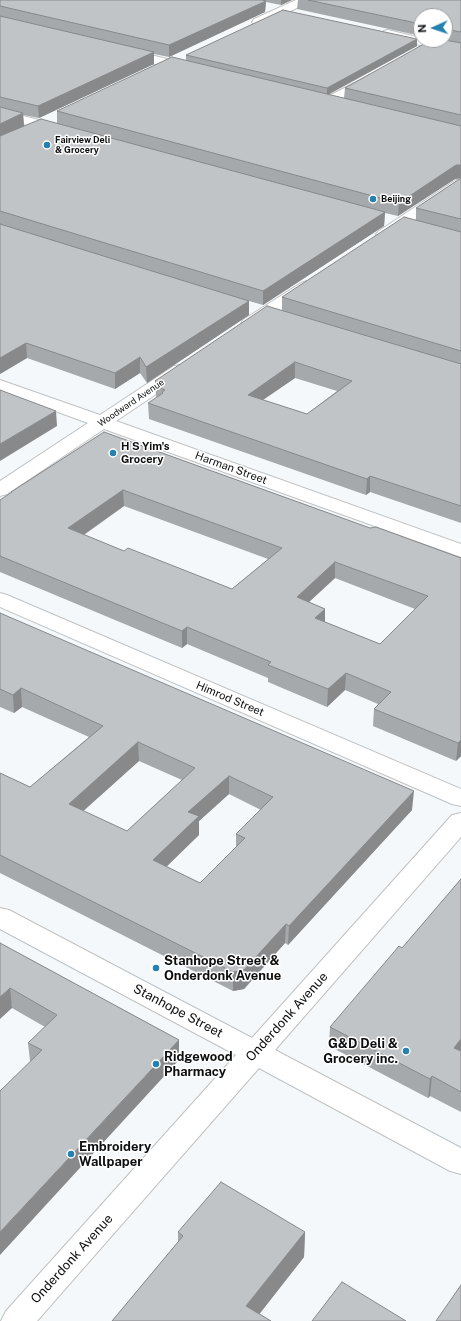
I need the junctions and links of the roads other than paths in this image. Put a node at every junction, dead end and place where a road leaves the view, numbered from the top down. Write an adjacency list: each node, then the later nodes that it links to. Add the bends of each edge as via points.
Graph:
1 (305, 0): 3 (street)
2 (260, 6): 3 (street)
3 (282, 11): 4 (street); 5 (street)
4 (303, 16)
5 (250, 26)
6 (379, 32): 7 (street)
7 (413, 40)
8 (425, 48): 10 (street)
9 (111, 50): 12 (street)
10 (416, 53)
11 (186, 56): 12 (street)
12 (170, 64): 13 (street); 14 (street)
13 (152, 72)
14 (201, 72)
15 (383, 72): 17 (street)
16 (313, 99): 17 (street)
17 (328, 102): 18 (street)
18 (343, 106)
19 (0, 114): 21 (street)
20 (57, 117): 21 (street)
21 (41, 125): 22 (street); 23 (street)
22 (24, 133)
23 (70, 133)
24 (461, 183): 26 (street)
25 (384, 218): 26 (street)
26 (401, 223): 27 (street); 28 (street)
27 (419, 228)
28 (370, 244)
29 (317, 279): 31 (street)
30 (245, 307): 31 (street)
31 (265, 313): 32 (street); 33 (street)
32 (285, 319)
33 (238, 331)
34 (192, 362): 36 (street, Woodward Avenue)
35 (0, 385): 36 (street, Harman Street)
36 (102, 422): 37 (street, Woodward Avenue); 38 (street, Harman Street)
37 (0, 490)
38 (461, 551)
39 (0, 600): 40 (street, Himrod Street)
40 (461, 798)
41 (461, 821): 43 (street, Onderdonk Avenue)
42 (0, 917): 43 (street, Stanhope Street)
43 (256, 1052): 44 (street, Stanhope Street); 45 (street, Onderdonk Avenue)
44 (461, 1162)
45 (17, 1321)

